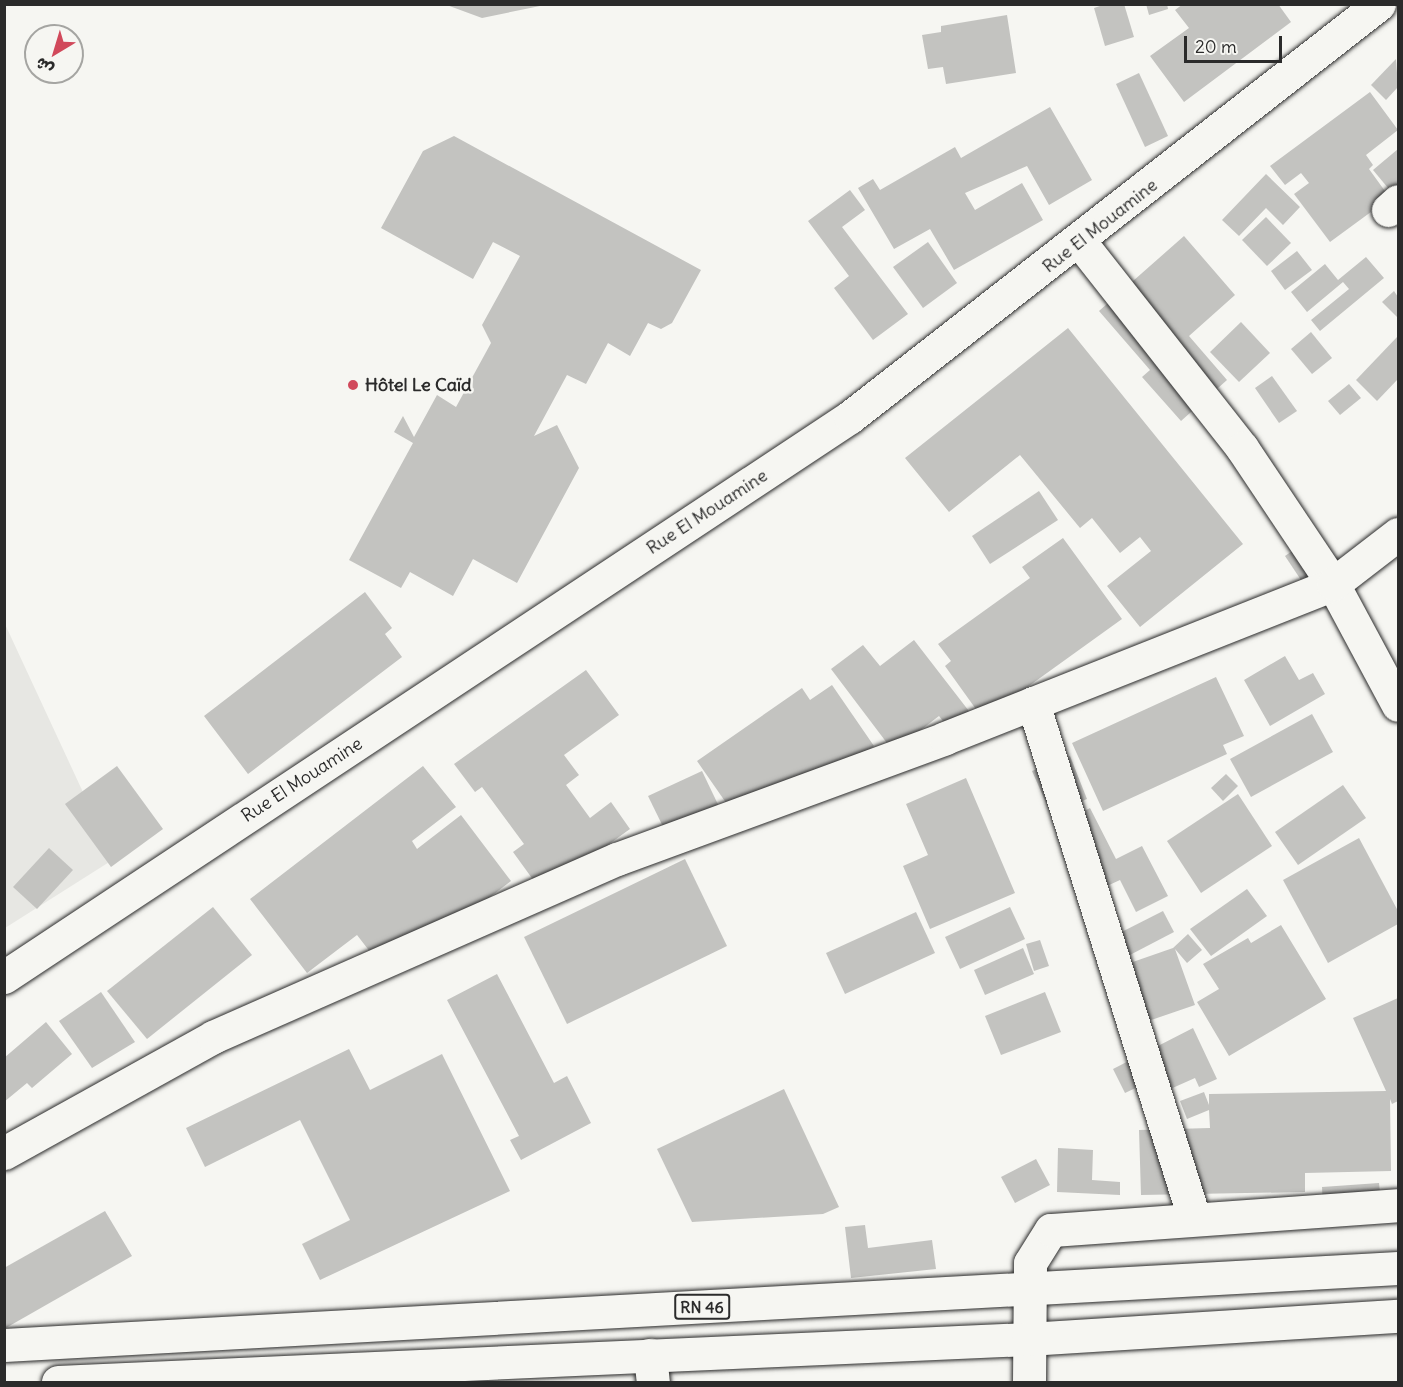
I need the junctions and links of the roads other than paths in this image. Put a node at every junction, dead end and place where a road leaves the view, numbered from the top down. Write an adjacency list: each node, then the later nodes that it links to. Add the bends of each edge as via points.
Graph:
1 (1379, 4): 2 (main road, Rue El Mouamine)
2 (1080, 242): 4 (main road, via 1242,448); 7 (main road, Rue El Mouamine, via 850,417)
3 (1398, 534): 4 (main road)
4 (1333, 584): 5 (main road); 6 (main road)
5 (1033, 703): 8 (main road, via 617,859 213,1037); 10 (main road)
6 (1398, 705)
7 (4, 977)
8 (4, 1153)
9 (1398, 1205): 10 (main road)
10 (1194, 1218): 12 (main road, via 1051,1230 1034,1251)
11 (1398, 1268): 12 (main road, RN 46)
12 (1027, 1290): 14 (main road); 15 (main road, RN 46)
13 (1398, 1316): 14 (main road)
14 (1028, 1340): 16 (main road); 18 (main road)
15 (4, 1345)
16 (652, 1369): 17 (main road)
17 (58, 1383)
18 (1029, 1383)

